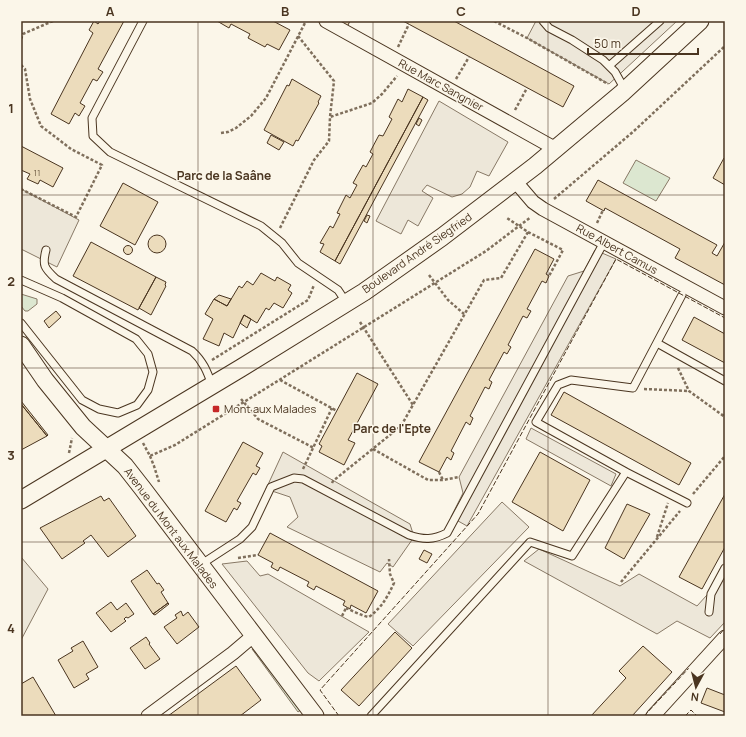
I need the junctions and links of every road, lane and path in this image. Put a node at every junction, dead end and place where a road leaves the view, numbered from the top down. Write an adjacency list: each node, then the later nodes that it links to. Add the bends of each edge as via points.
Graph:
1 (53, 21): 10 (path)
2 (143, 21): 32 (lane, via 92,118 93,136 110,152 261,226)
3 (306, 21): 11 (path)
4 (326, 21): 15 (street, Rue Marc Sangnier)
5 (494, 21): 21 (path)
6 (543, 21): 18 (lane, via 549,28)
7 (660, 21): 18 (lane)
8 (700, 21): 21 (street, Boulevard André Siegfried)
9 (409, 24): 15 (path)
10 (22, 33): 12 (path)
11 (298, 36): 22 (path, via 334,81); 24 (path, via 266,98 251,116 236,128)
12 (21, 39)
13 (725, 46): 28 (path, via 634,131)
14 (469, 57): 20 (path)
15 (393, 58): 17 (street, Rue Marc Sangnier)
16 (21, 65): 27 (path, via 25,69 30,99 41,126 71,149 102,165 76,217)
17 (404, 65): 20 (street, Rue Marc Sangnier); 22 (path, via 396,78 372,103)
18 (609, 66): 21 (lane, via 615,72)
19 (527, 88): 23 (path)
20 (450, 90): 23 (street, Rue Marc Sangnier)
21 (623, 92): 25 (street, Boulevard André Siegfried)
22 (330, 118): 32 (path, via 329,141 314,160)
23 (508, 122): 25 (street, Rue Marc Sangnier)
24 (220, 133)
25 (556, 149): 26 (street, Boulevard André Siegfried)
26 (515, 181): 28 (street, Rue Albert Camus, via 533,202); 41 (street, Boulevard André Siegfried, via 442,237)
27 (21, 189)
28 (543, 209): 30 (path); 33 (street, Rue Albert Camus)
29 (507, 218): 30 (path)
30 (519, 226): 31 (path); 39 (path, via 486,251)
31 (528, 232): 37 (path, via 563,250); 43 (path, via 501,278 484,280)
32 (275, 238): 36 (lane, via 298,263)
33 (604, 242): 42 (street, Rue Albert Camus); 74 (lane, via 447,533 437,538 414,537)
34 (46, 250): 50 (lane, via 43,261 46,271 56,279 192,350)
35 (429, 275): 39 (path)
36 (319, 276): 41 (lane, via 338,290); 50 (path, via 308,300)
37 (549, 276)
38 (21, 280): 45 (lane, via 62,298 136,339 148,354 153,372 148,390 137,405 118,412 99,409 82,400)
39 (435, 283): 43 (path, via 448,300); 46 (path)
40 (682, 295): 47 (lane)
41 (346, 302): 53 (street, Boulevard André Siegfried)
42 (725, 308)
43 (464, 314): 58 (path)
44 (360, 322): 46 (path)
45 (21, 323)
46 (364, 327): 51 (path); 58 (path)
47 (657, 343): 49 (lane); 54 (lane)
48 (21, 345): 64 (street, Avenue du Mont aux Malades, via 83,427)
49 (669, 350): 52 (lane); 55 (path)
50 (204, 364): 53 (lane)
51 (280, 380): 57 (path); 59 (path)
52 (725, 381)
53 (212, 385): 64 (street, Boulevard André Siegfried)
54 (632, 388): 55 (path); 69 (lane, via 571,380 558,384 536,422)
55 (689, 391): 61 (path)
56 (241, 399): 57 (path)
57 (244, 402): 63 (path, via 258,419); 66 (path, via 175,445)
58 (413, 405): 65 (path, via 401,426)
59 (332, 408): 60 (path); 63 (path)
60 (337, 411)
61 (725, 416)
62 (143, 443): 66 (path)
63 (314, 448): 71 (path)
64 (106, 449): 76 (street, Boulevard André Siegfried); 82 (street, Avenue du Mont aux Malades, via 125,466)
65 (373, 449): 72 (path, via 428,480); 74 (path, via 333,481)
66 (150, 456): 73 (path)
67 (725, 456): 77 (path)
68 (439, 472): 72 (path)
69 (626, 472): 75 (lane); 91 (lane, via 572,556 530,542)
70 (459, 477): 72 (path)
71 (299, 479): 74 (lane); 82 (lane, via 294,478 271,487 252,527 240,539)
72 (443, 480)
73 (160, 487)
74 (328, 493)
75 (671, 495): 77 (lane); 78 (path)
76 (21, 500)
77 (686, 503): 78 (path)
78 (656, 539): 84 (path)
79 (258, 555): 80 (path)
80 (238, 558)
81 (389, 559): 86 (path, via 390,574 394,583 383,604 369,617 346,607)
82 (200, 566): 87 (street, Avenue du Mont aux Malades)
83 (725, 568): 85 (lane, via 711,594)
84 (621, 582)
85 (709, 612)
86 (342, 616)
87 (253, 636): 89 (street); 90 (street, Avenue du Mont aux Malades)
88 (725, 637): 92 (street)
89 (148, 716)
90 (315, 716)
91 (371, 716)
92 (654, 716)

